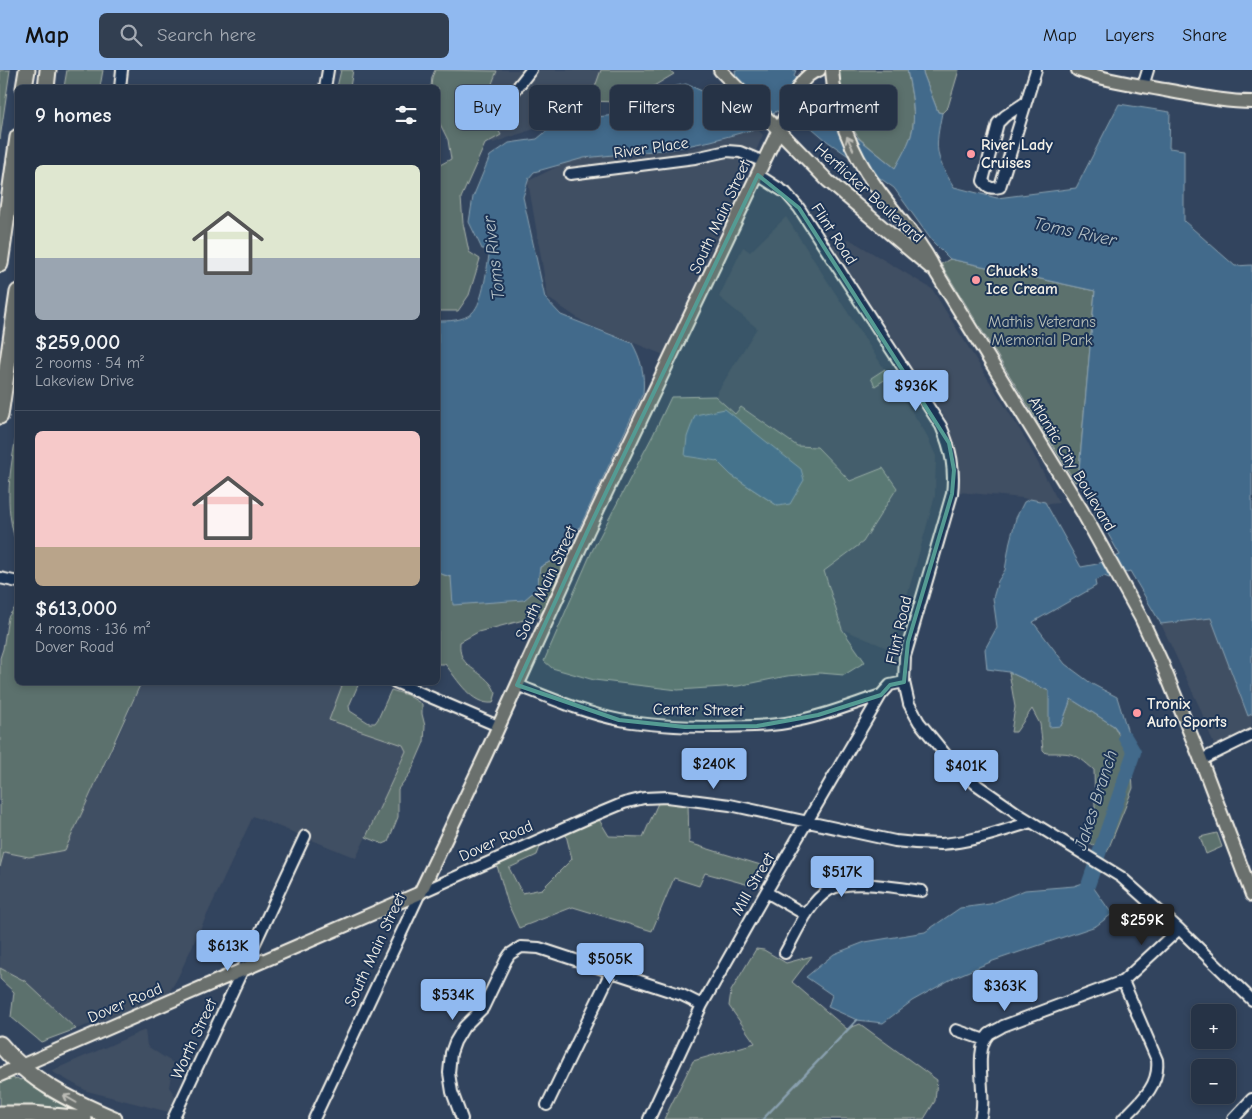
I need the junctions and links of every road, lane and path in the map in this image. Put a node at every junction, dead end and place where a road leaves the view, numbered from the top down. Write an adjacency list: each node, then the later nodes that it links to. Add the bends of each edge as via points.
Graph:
1 (27, 70): 12 (highway)
2 (48, 70): 13 (highway)
3 (122, 70): 14 (street)
4 (328, 70): 15 (street)
5 (531, 70): 16 (street)
6 (819, 70): 20 (main road, South Main Street, via 809,73 803,80 784,119)
7 (832, 70): 26 (main road, Atlantic City Boulevard, one-way to 7, via 849,142 838,109)
8 (1036, 70): 18 (street)
9 (1078, 70): 17 (main road)
10 (1148, 70): 17 (street)
11 (722, 73): 20 (main road, Herflicker Boulevard)
12 (24, 85)
13 (46, 85)
14 (120, 85)
15 (326, 85)
16 (519, 85)
17 (1143, 86): 19 (main road, via 1222,101)
18 (1026, 102): 18 (street, via 998,123 983,181 988,187 1000,187)
19 (1252, 102)
20 (775, 128): 22 (main road, South Main Street); 26 (main road, Herflicker Boulevard, via 858,208)
21 (15, 159): 25 (highway)
22 (764, 162): 23 (street, River Place, via 740,152 727,151); 24 (main road, South Main Street)
23 (570, 174)
24 (758, 175): 31 (street, Flint Road, via 786,194 799,208 941,426 948,443 954,470 952,494 908,642); 33 (main road, South Main Street)
25 (0, 264)
26 (936, 272): 37 (main road, Atlantic City Boulevard, via 1098,539 1161,661)
27 (15, 313): 28 (highway)
28 (0, 416)
29 (0, 578): 30 (street)
30 (15, 581)
31 (904, 682): 34 (street, Mill Street, via 890,686); 39 (street, Flint Road, via 909,704 919,722 950,760 992,797)
32 (402, 685): 35 (street)
33 (517, 685): 34 (street, Center Street, via 619,720 685,727 788,723); 35 (main road, South Main Street)
34 (881, 695): 38 (street, Mill Street)
35 (498, 726): 43 (main road, South Main Street)
36 (1252, 735): 37 (street)
37 (1201, 760): 44 (main road, Atlantic City Boulevard)
38 (807, 821): 39 (street, Dover Road, via 920,844 966,840); 42 (street, Mill Street); 43 (street, Dover Road, via 692,799 644,798 588,818)
39 (1031, 822): 46 (street, Flint Road, via 1121,878)
40 (305, 836): 48 (street, Worth Street)
41 (922, 891): 45 (street, via 841,885 818,899)
42 (766, 892): 45 (street); 52 (street, Mill Street)
43 (420, 893): 48 (main road, Dover Road); 64 (street, South Main Street)
44 (1252, 894)
45 (806, 915): 47 (street)
46 (1179, 929): 50 (street); 51 (street, Flint Road)
47 (785, 953)
48 (242, 971): 56 (main road, Dover Road); 63 (street, Worth Street)
49 (610, 972): 52 (street, via 682,995); 59 (street); 65 (street, via 539,948 515,950 506,960 483,1008 464,1027 450,1053 450,1082)
50 (1123, 981): 54 (street, via 1003,1026); 68 (street, via 1158,1068 1151,1089)
51 (1252, 1000)
52 (702, 1005): 66 (street, Mill Street)
53 (956, 1030): 54 (street)
54 (985, 1040): 67 (street, via 981,1063 984,1103)
55 (0, 1044): 56 (highway)
56 (19, 1066): 57 (main road, Dover Road); 62 (highway, one-way to 56, via 76,1102)
57 (0, 1075)
58 (1252, 1099): 69 (street)
59 (548, 1105)
60 (0, 1114): 61 (highway)
61 (84, 1119)
62 (114, 1119)
63 (173, 1119)
64 (314, 1119)
65 (462, 1119)
66 (649, 1119)
67 (980, 1119)
68 (1123, 1119)
69 (1233, 1119)

